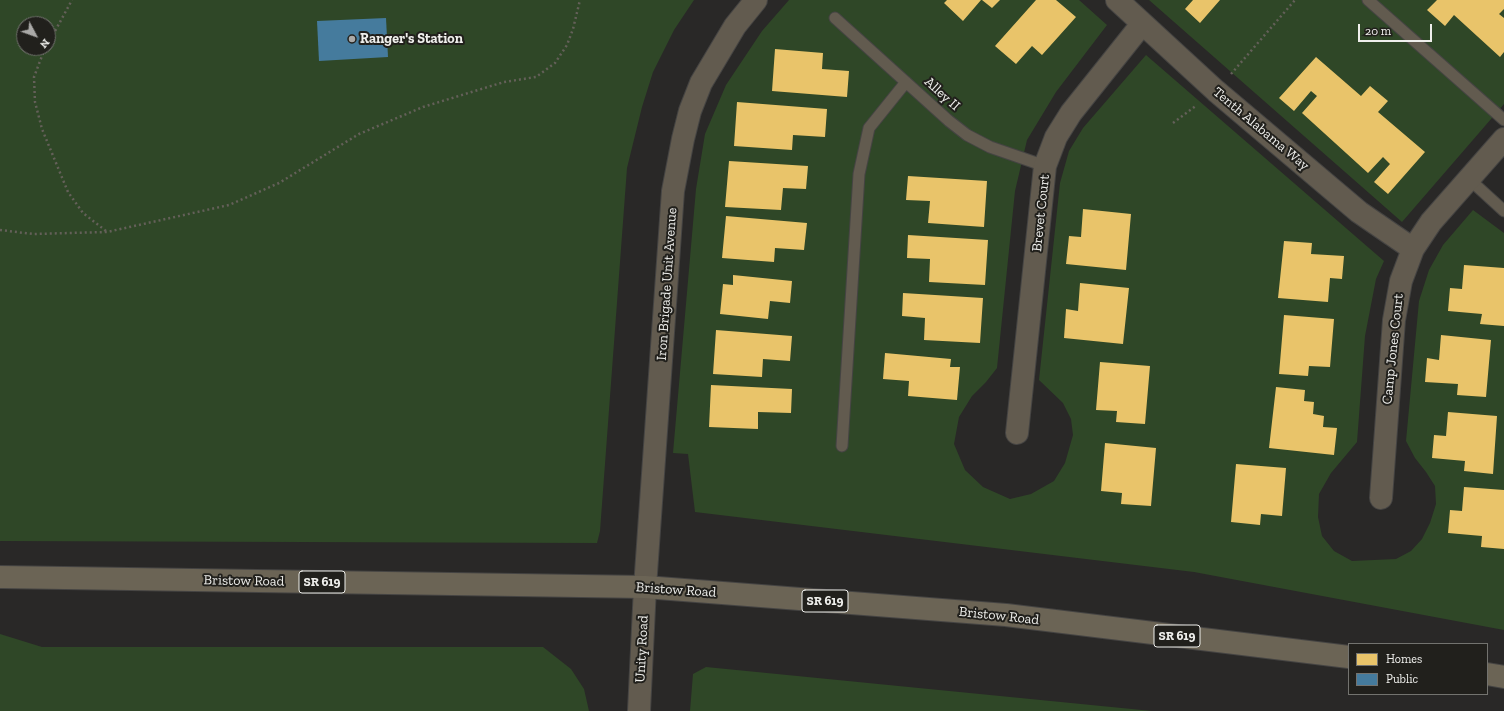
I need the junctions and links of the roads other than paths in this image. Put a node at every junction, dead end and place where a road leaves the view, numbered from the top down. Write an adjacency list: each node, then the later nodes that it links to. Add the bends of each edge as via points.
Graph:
1 (756, 0): 17 (street, Iron Brigade Unit Avenue, via 735,26 701,83 690,111 673,191)
2 (1117, 0): 5 (street, Tenth Alabama Way)
3 (1368, 0): 7 (lane)
4 (835, 18): 6 (lane, Alley II)
5 (1142, 24): 9 (street, Brevet Court, via 1071,113 1056,137); 12 (street, Tenth Alabama Way, via 1216,91 1359,212)
6 (906, 82): 9 (lane, Alley II, via 967,135 990,147); 14 (lane, via 869,128 859,174)
7 (1504, 120)
8 (1504, 139): 10 (street, Camp Jones Court)
9 (1046, 166): 13 (street, Brevet Court)
10 (1469, 179): 11 (lane); 12 (street, Camp Jones Court, via 1431,222)
11 (1504, 210)
12 (1413, 249): 15 (street, Camp Jones Court, via 1401,281 1394,320)
13 (1017, 433)
14 (842, 446)
15 (1381, 498)
16 (0, 577): 17 (main road, Bristow Road / SR 619)
17 (645, 587): 18 (main road, Bristow Road / SR 619, via 1006,615); 21 (street, Unity Road)
18 (1348, 658)
19 (1488, 674): 20 (main road)
20 (1504, 677)
21 (639, 711)

